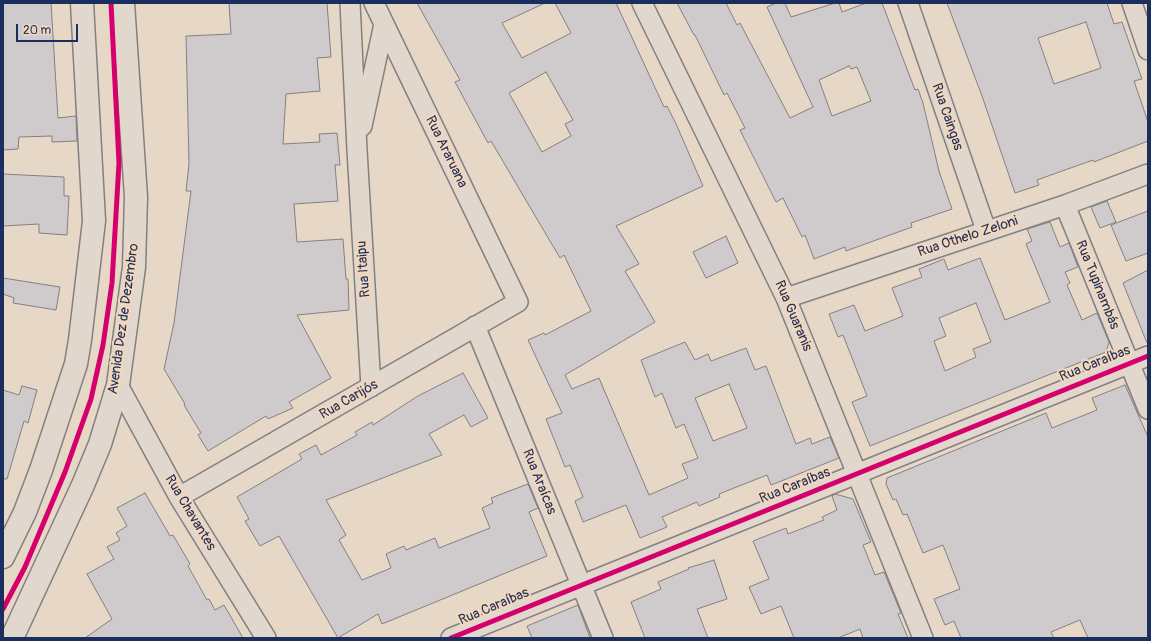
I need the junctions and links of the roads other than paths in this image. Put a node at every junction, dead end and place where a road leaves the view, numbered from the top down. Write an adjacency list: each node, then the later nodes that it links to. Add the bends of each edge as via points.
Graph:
1 (82, 3): 24 (highway, via 94,221 80,340 76,364 41,470 25,512)
2 (124, 3): 19 (highway, Avenida Dez de Dezembro, via 136,196 134,267)
3 (350, 3): 10 (street, Rua Itaipu)
4 (374, 3): 8 (street, Rua Araruana)
5 (642, 3): 14 (street, Rua Guaranis)
6 (908, 3): 13 (street, Rua Caingas)
7 (1132, 3): 9 (street)
8 (384, 24): 10 (street, Rua Itaipu); 15 (street, Rua Araruana)
9 (1148, 50)
10 (357, 150): 20 (street, Rua Itaipu)
11 (1148, 174): 12 (street, Rua Othelo Zeloni)
12 (1065, 205): 13 (street, Rua Othelo Zeloni); 18 (street, Rua Tupinambás)
13 (986, 230): 14 (street, Rua Othelo Zeloni)
14 (786, 298): 22 (street, Rua Guaranis)
15 (518, 302): 16 (street, Rua Carijós)
16 (475, 326): 20 (street, Rua Carijós); 25 (street, Rua Araícas)
17 (1148, 356): 18 (street, Rua Caraíbas)
18 (1129, 364): 21 (street, Rua Tupinambás); 22 (street, Rua Caraíbas)
19 (118, 385): 23 (street, Rua Chavantes); 26 (highway, Avenida Dez de Dezembro, via 100,444 83,485)
20 (371, 387): 23 (street, Rua Carijós)
21 (1148, 409)
22 (858, 475): 25 (street, Rua Caraíbas); 30 (street, Rua Guaranis)
23 (179, 497): 27 (street, Rua Chavantes)
24 (3, 557)
25 (581, 584): 28 (street, Rua Caraíbas); 29 (street, Rua Araícas)
26 (12, 638)
27 (266, 638)
28 (451, 638)
29 (603, 638)
30 (923, 638)

